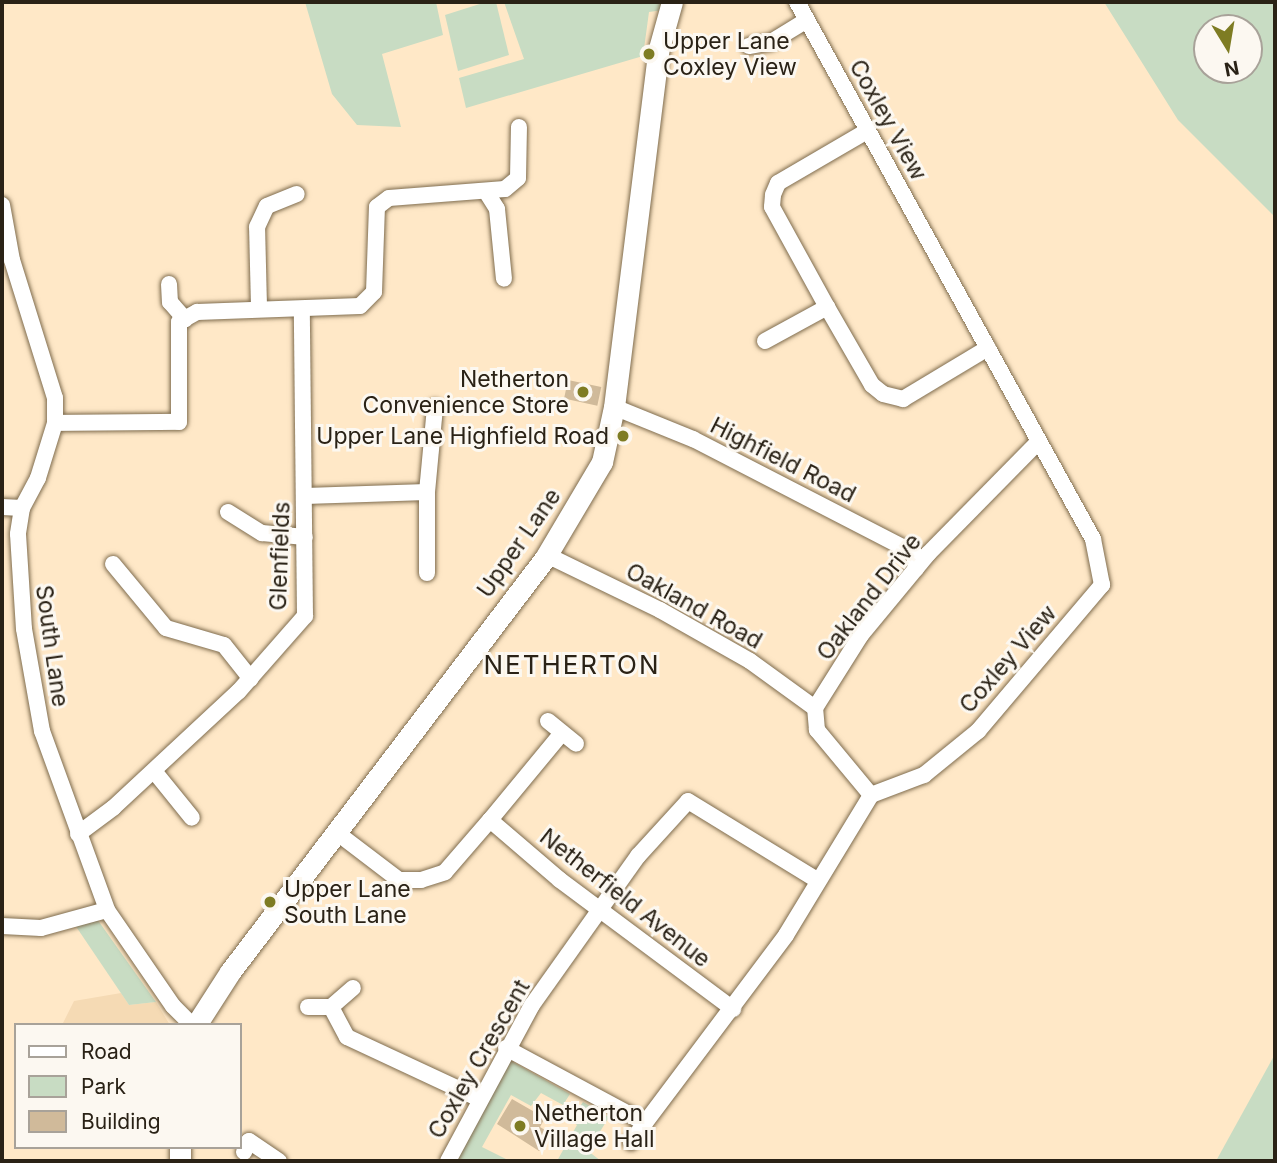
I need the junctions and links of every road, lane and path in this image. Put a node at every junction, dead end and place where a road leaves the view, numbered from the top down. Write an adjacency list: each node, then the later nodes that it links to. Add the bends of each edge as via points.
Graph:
1 (672, 2): 19 (main road, Upper Lane, via 658,52)
2 (797, 2): 3 (street, Coxley View)
3 (807, 20): 4 (street, via 771,42); 6 (street, Coxley View)
4 (749, 47)
5 (520, 128): 7 (street, via 518,178 500,192)
6 (867, 131): 13 (street, via 778,183 773,195 772,207); 17 (street, Coxley View)
7 (486, 193): 10 (street, via 497,209); 14 (street, via 389,198 377,207 374,292 360,306)
8 (297, 194): 12 (street, via 267,206 257,227)
9 (2, 205): 20 (street, South Lane, via 12,260 55,398)
10 (504, 279)
11 (169, 284): 15 (street, via 170,302)
12 (259, 307): 14 (street); 15 (street, via 197,312)
13 (827, 307): 16 (street, via 771,338); 17 (street, via 872,385 903,399)
14 (302, 309): 23 (street, Glenfields)
15 (185, 319): 20 (street, via 179,323 179,422)
16 (768, 320)
17 (989, 348): 21 (street, Coxley View)
18 (435, 407): 22 (street)
19 (614, 407): 28 (main road, Upper Lane, via 602,462); 30 (street, Highfield Road, via 693,439 914,552)
20 (55, 423): 25 (street, South Lane, via 38,478)
21 (1038, 442): 30 (street, Oakland Drive); 38 (street, Coxley View, via 1093,539 1102,585 978,731 924,775)
22 (427, 492): 23 (street); 31 (street)
23 (305, 496): 27 (street, Glenfields)
24 (2, 507): 25 (street)
25 (22, 508): 42 (street, South Lane, via 18,557 36,705)
26 (228, 512): 27 (street, via 262,533)
27 (305, 537): 32 (street, Glenfields, via 305,616)
28 (545, 558): 33 (street, Oakland Road, via 660,610 759,668); 41 (main road, Upper Lane)
29 (113, 564): 32 (street, via 166,628 224,645)
30 (916, 569): 33 (street, Oakland Drive, via 861,635)
31 (427, 573)
32 (251, 679): 37 (street, Glenfields)
33 (815, 708): 38 (street, via 817,730)
34 (548, 721): 35 (street)
35 (562, 733): 36 (street); 40 (street)
36 (576, 744)
37 (154, 771): 39 (street); 42 (street, Glenfields)
38 (871, 795): 43 (street)
39 (192, 818)
40 (490, 820): 41 (street, via 445,872 421,880 398,880); 45 (street, Netherfield Avenue)
41 (336, 832): 52 (main road, Upper Lane)
42 (78, 834): 44 (street, South Lane)
43 (817, 880): 45 (street, Coxley Crescent, via 688,801 638,856 608,895); 50 (street, via 786,935)
44 (107, 910): 46 (street, via 41,928); 51 (street, South Lane, via 173,1006)
45 (601, 912): 50 (street, Netherfield Avenue); 53 (street, Coxley Crescent, via 532,1004)
46 (2, 926)
47 (354, 988): 49 (street)
48 (308, 1007): 49 (street)
49 (331, 1007): 54 (street, via 347,1037)
50 (733, 1009): 55 (street)
51 (192, 1023)
52 (195, 1023)
53 (506, 1048): 54 (street, Coxley Crescent); 55 (street)
54 (480, 1099): 59 (street, Coxley Crescent)
55 (645, 1123): 56 (street)
56 (631, 1142)
57 (244, 1152): 58 (street, via 249,1141)
58 (279, 1161)
59 (448, 1161)

